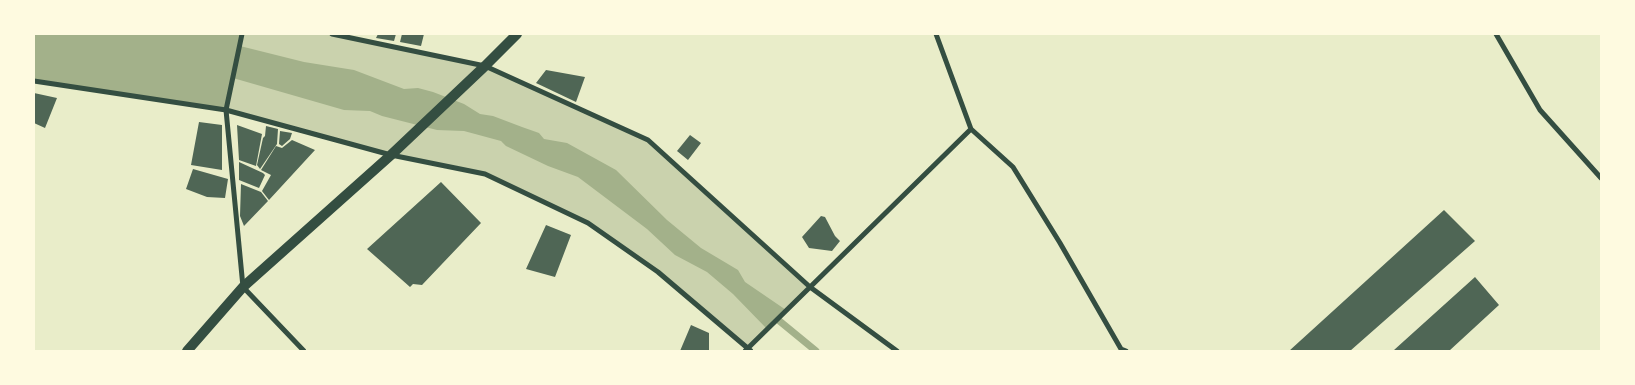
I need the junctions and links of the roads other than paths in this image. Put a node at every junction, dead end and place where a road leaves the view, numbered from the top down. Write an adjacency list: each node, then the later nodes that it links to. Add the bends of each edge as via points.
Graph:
1 (242, 34): 8 (street)
2 (332, 34): 6 (street)
3 (517, 34): 6 (main road)
4 (936, 34): 9 (street)
5 (1496, 34): 11 (street, via 1540,110)
6 (485, 66): 10 (main road); 13 (street, via 648,140)
7 (34, 81): 8 (street)
8 (226, 110): 10 (street); 12 (street)
9 (971, 129): 13 (street); 18 (street, via 1013,167 1120,349)
10 (391, 155): 12 (main road); 14 (street, via 485,174 588,223 658,272)
11 (1601, 178)
12 (243, 287): 15 (main road); 16 (street)
13 (810, 287): 14 (street); 17 (street)
14 (748, 350)
15 (187, 351)
16 (304, 351)
17 (897, 351)
18 (1126, 351)

